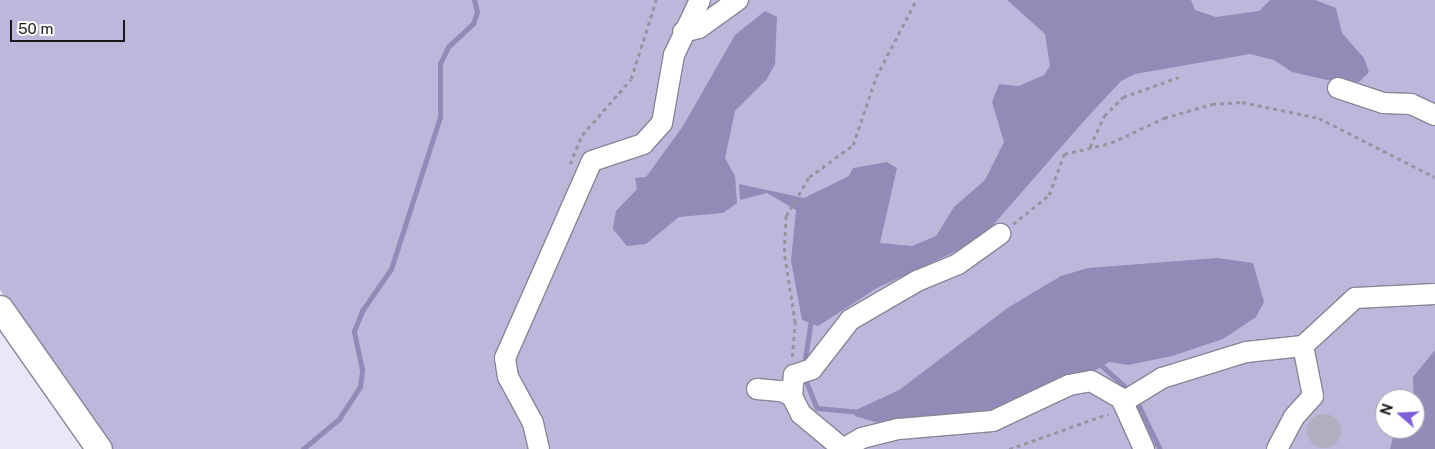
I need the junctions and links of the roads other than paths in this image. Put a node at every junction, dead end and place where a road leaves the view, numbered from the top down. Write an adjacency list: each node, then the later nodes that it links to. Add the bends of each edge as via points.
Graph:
1 (700, 0): 3 (lane)
2 (738, 0): 3 (lane, via 699,28)
3 (683, 32): 14 (lane, via 674,55 666,110 655,134 643,144 592,161 505,358 508,377 533,423)
4 (1338, 88): 5 (lane, via 1383,103 1411,104)
5 (1435, 115)
6 (1000, 234): 11 (lane, via 958,264 917,281 850,320 801,372)
7 (1435, 294): 9 (lane, via 1354,298)
8 (0, 308): 13 (main road)
9 (1303, 346): 12 (lane, via 1246,352); 17 (lane, via 1313,396 1294,417)
10 (757, 389): 11 (lane, via 782,390)
11 (792, 396): 15 (lane, via 802,414)
12 (1131, 396): 15 (lane, via 1101,383 1080,381 993,421 899,430 862,438); 16 (lane)
13 (99, 449)
14 (539, 449)
15 (843, 449)
16 (1144, 449)
17 (1277, 449)

